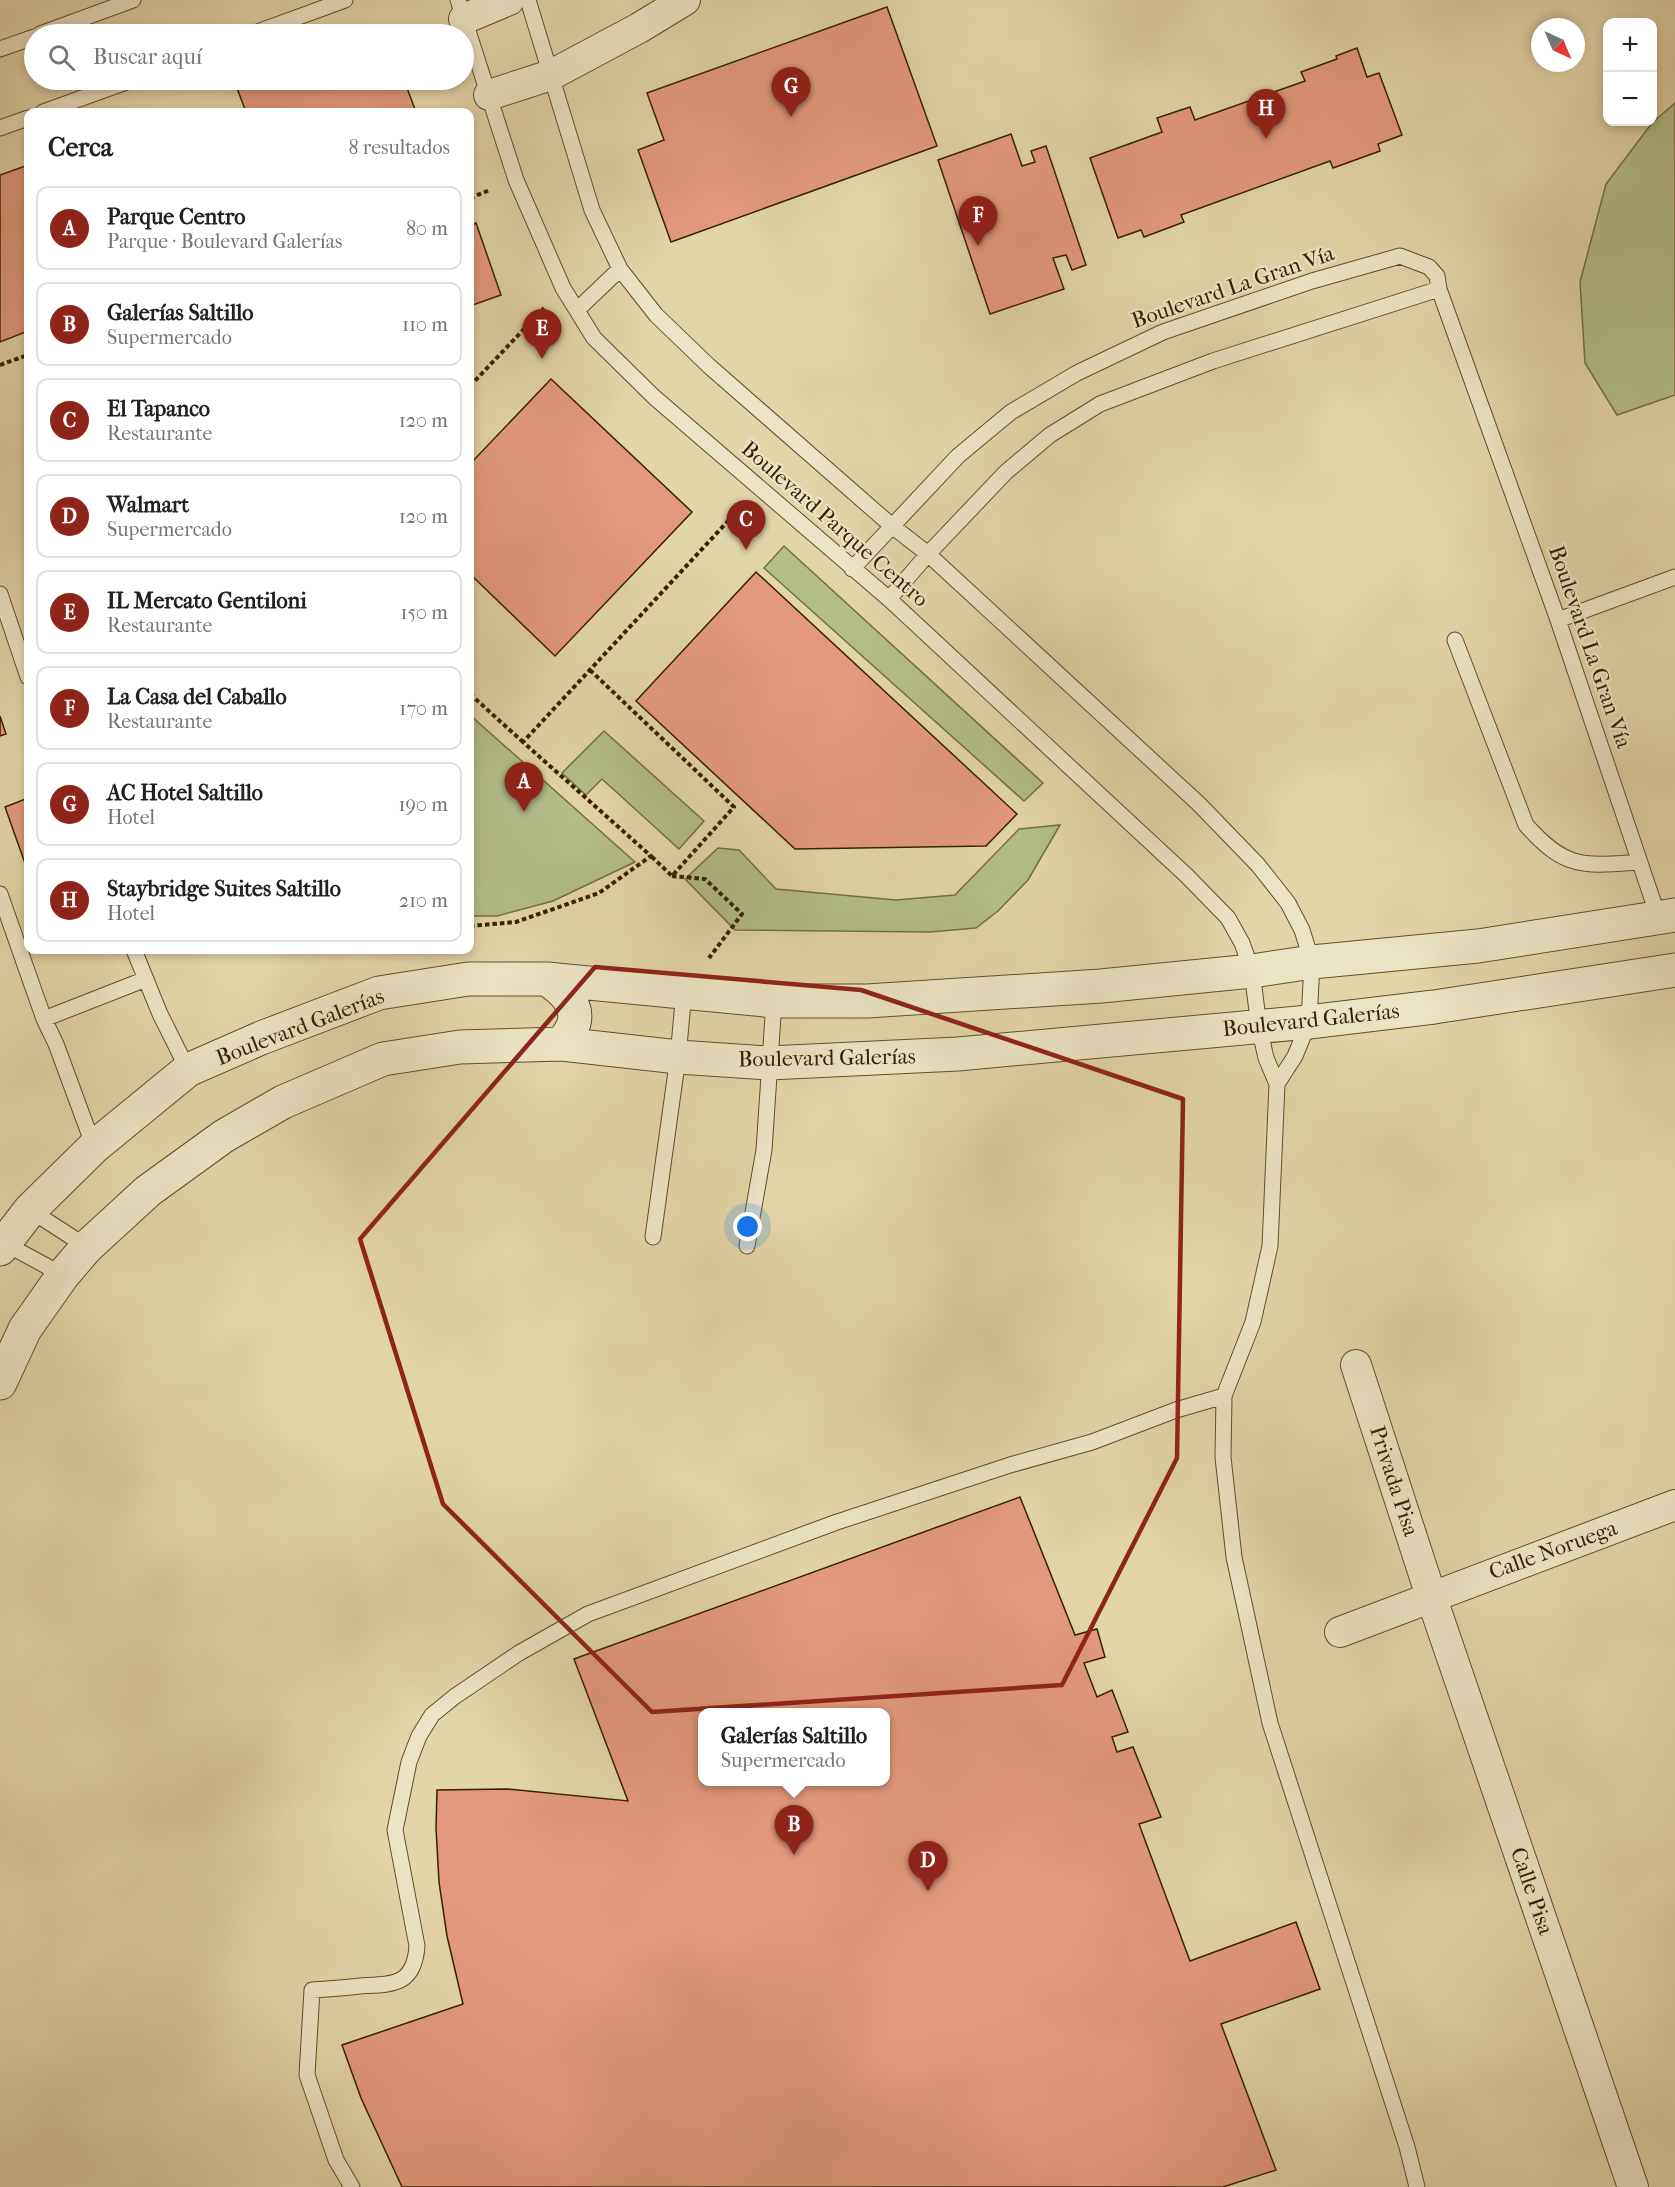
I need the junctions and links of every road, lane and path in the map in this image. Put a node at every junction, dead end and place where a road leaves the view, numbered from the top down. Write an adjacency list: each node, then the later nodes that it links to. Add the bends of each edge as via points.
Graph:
1 (133, 0): 7 (lane)
2 (345, 0): 8 (lane)
3 (509, 0): 6 (street)
4 (528, 0): 13 (lane, Boulevard Parque Centro)
5 (685, 0): 13 (street)
6 (461, 9): 9 (lane, Boulevard Parque Centro)
7 (67, 24)
8 (279, 24)
9 (466, 24)
10 (24, 40): 11 (lane)
11 (0, 49)
12 (474, 49): 15 (lane, Boulevard Parque Centro)
13 (551, 75): 15 (street); 19 (lane, Boulevard Parque Centro, via 592,210)
14 (104, 90): 16 (lane)
15 (489, 95): 20 (lane, Boulevard Parque Centro, via 516,180)
16 (54, 108)
17 (24, 120): 18 (lane)
18 (0, 129)
19 (620, 269): 22 (lane); 27 (lane, Boulevard Parque Centro, via 656,315 709,366)
20 (563, 288): 22 (lane, Boulevard Parque Centro); 25 (path)
21 (1439, 290): 27 (lane, Boulevard La Gran Vía, via 1437,276 1429,267 1401,256 1312,281 1163,332 1077,373 1011,412 958,456); 28 (lane, via 1213,361 1100,404 1050,435 1006,472); 33 (lane, Boulevard La Gran Vía)
22 (578, 310): 26 (lane, Boulevard Parque Centro, via 594,338 654,397)
23 (24, 356): 24 (path)
24 (0, 365)
25 (474, 382)
26 (759, 488): 29 (lane, Boulevard Parque Centro); 36 (path)
27 (892, 526): 28 (lane, Boulevard Parque Centro); 29 (lane, Boulevard La Gran Vía)
28 (928, 554): 32 (lane); 47 (lane, Boulevard Parque Centro, via 1199,804 1258,865 1288,903)
29 (852, 569): 32 (lane, Boulevard Parque Centro)
30 (1675, 577): 33 (lane)
31 (0, 594): 35 (lane)
32 (889, 599): 49 (lane, Boulevard Parque Centro, via 1228,918)
33 (1558, 620): 40 (lane, Boulevard La Gran Vía)
34 (1455, 640): 40 (lane, via 1526,825 1543,844 1575,861 1593,865)
35 (24, 665)
36 (590, 670): 38 (path); 41 (path, via 734,807)
37 (474, 698): 38 (path)
38 (523, 742): 39 (path)
39 (651, 856): 41 (path); 45 (path, via 599,893 516,922)
40 (1640, 862): 44 (lane, Boulevard La Gran Vía)
41 (672, 876): 43 (path, via 705,879)
42 (0, 894): 54 (lane)
43 (742, 914)
44 (1667, 917): 47 (street, Boulevard Galerías, via 1478,946)
45 (474, 926)
46 (136, 954): 50 (lane)
47 (1312, 962): 49 (street, Boulevard Galerías); 55 (lane, Boulevard Parque Centro)
48 (1675, 970): 55 (street, Boulevard Galerías)
49 (1252, 971): 53 (street, Boulevard Galerías, via 1101,986 867,1001); 56 (lane, Boulevard Parque Centro)
50 (146, 979): 54 (lane); 60 (lane)
51 (547, 979): 52 (street, Boulevard Galerías); 57 (street, via 565,992 573,1006 574,1022); 60 (street, Boulevard Galerías, via 468,979 379,993)
52 (684, 991): 53 (street, Boulevard Galerías); 58 (lane)
53 (774, 1001): 59 (lane)
54 (44, 1019): 62 (lane)
55 (1309, 1022): 56 (street, Boulevard Galerías); 61 (lane, Boulevard Parque Centro)
56 (1259, 1027): 59 (street, Boulevard Galerías, via 958,1054); 61 (lane, Boulevard Parque Centro, via 1266,1058)
57 (562, 1044): 58 (street, Boulevard Galerías); 67 (street, Boulevard Galerías, via 460,1047 383,1059 283,1102 224,1136 148,1191)
58 (678, 1057): 59 (street, Boulevard Galerías); 64 (lane)
59 (769, 1063): 65 (lane, via 764,1150)
60 (189, 1070): 62 (street, Boulevard Galerías)
61 (1278, 1084): 71 (lane, via 1270,1246 1253,1322)
62 (94, 1147): 63 (street, Boulevard Galerías)
63 (30, 1209): 66 (street, Boulevard Galerías); 67 (lane)
64 (653, 1237)
65 (747, 1245)
66 (2, 1246): 68 (lane)
67 (87, 1247): 68 (street, Boulevard Galerías)
68 (63, 1275): 70 (street, Boulevard Galerías, via 25,1329)
69 (1356, 1365): 73 (street, Privada Pisa)
70 (0, 1383)
71 (1224, 1396): 75 (lane, via 837,1522 588,1614 519,1653 432,1715 409,1762 395,1830 417,1946 416,1962 394,1984 312,1990 307,2075 336,2160); 76 (lane, via 1223,1457 1234,1557 1270,1723)
72 (1675, 1505): 73 (street, Calle Noruega)
73 (1431, 1596): 74 (street, Calle Noruega); 77 (street, Calle Pisa)
74 (1340, 1632)
75 (352, 2187)
76 (1417, 2187)
77 (1633, 2187)

